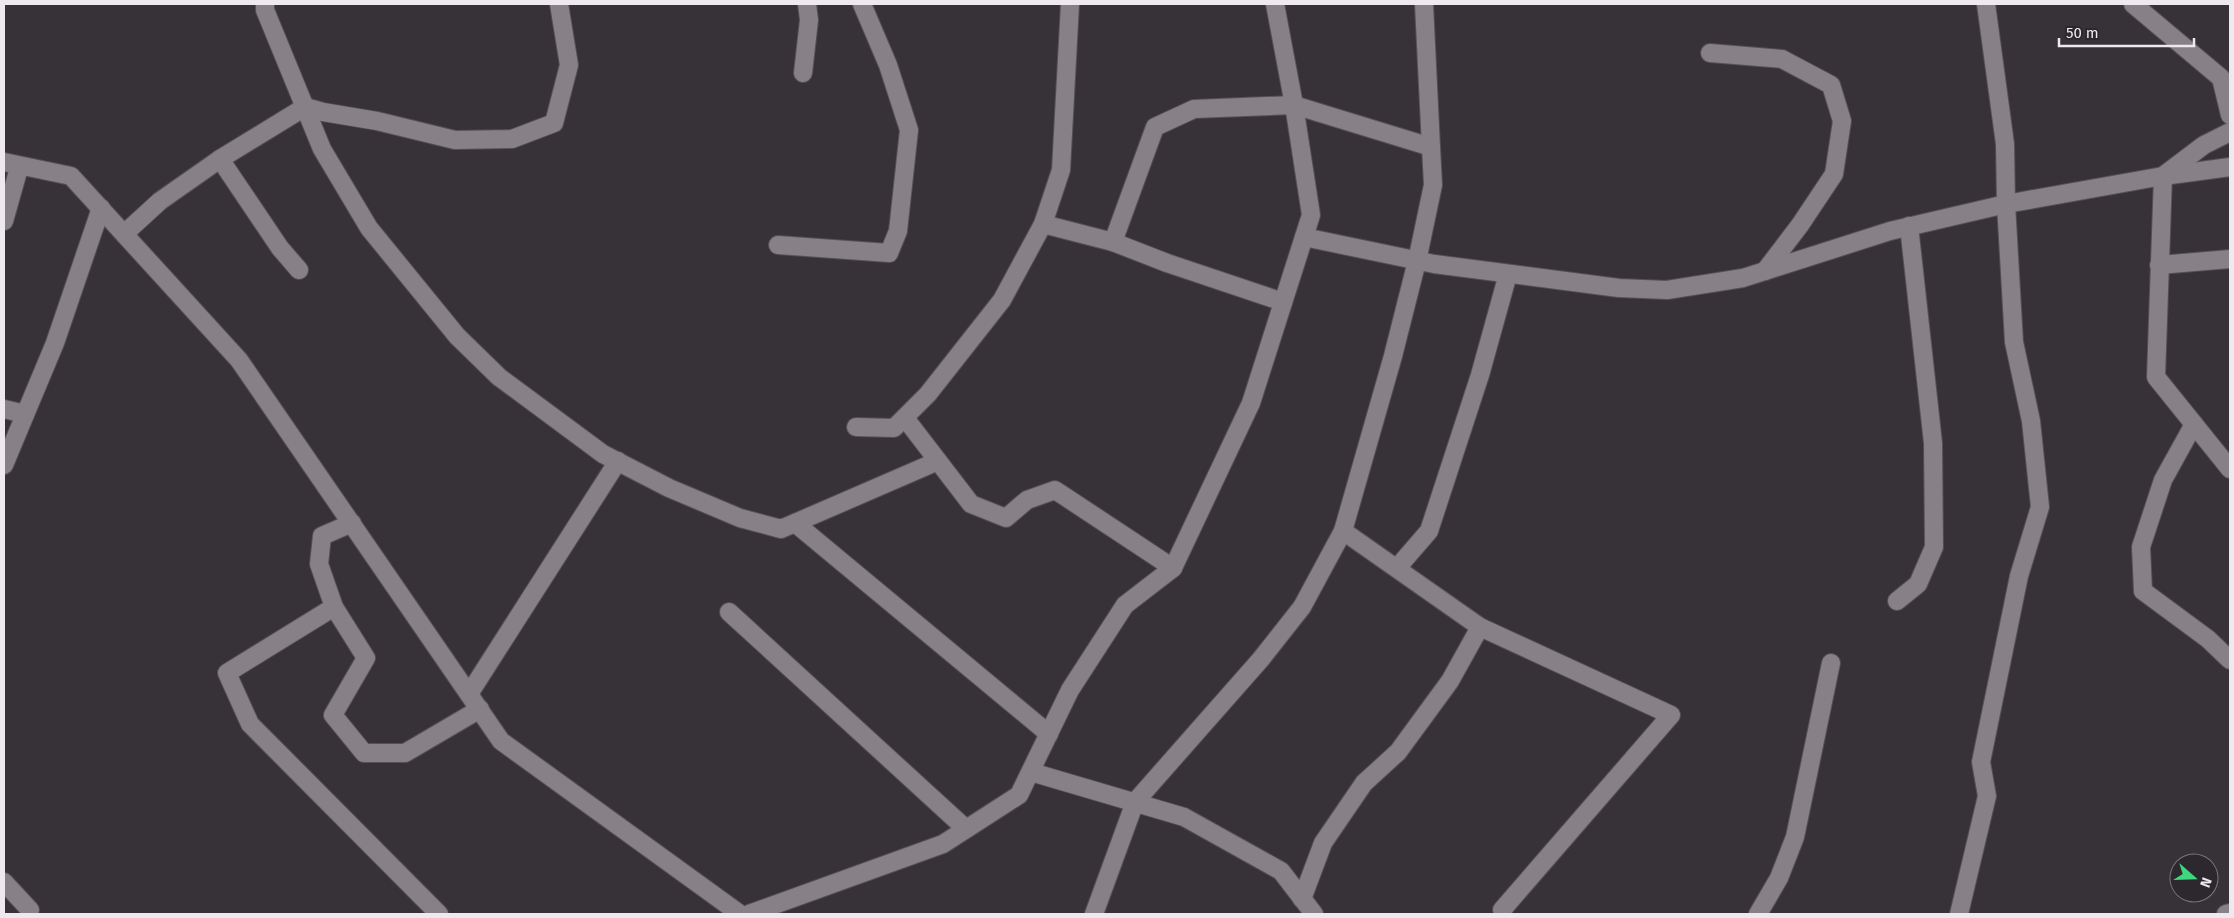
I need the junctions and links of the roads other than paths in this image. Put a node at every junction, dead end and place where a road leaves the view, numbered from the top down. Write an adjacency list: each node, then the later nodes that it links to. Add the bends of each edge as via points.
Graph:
1 (264, 4): 13 (street)
2 (559, 4): 13 (street, via 569,65 554,123 512,139 455,140)
3 (807, 4): 11 (street, via 809,20)
4 (862, 4): 30 (street, via 888,65 909,130 898,232 889,253)
5 (1070, 4): 25 (street, via 1061,170)
6 (1275, 4): 12 (street)
7 (1424, 4): 16 (street)
8 (1986, 4): 22 (street, via 2005,144)
9 (2132, 4): 14 (street, via 2221,78)
10 (1710, 53): 35 (street, via 1782,59 1831,85 1842,121 1834,174)
11 (803, 73)
12 (1294, 105): 16 (street); 28 (street, via 1311,215); 29 (street, via 1194,109 1155,127)
13 (305, 106): 17 (street); 43 (street, via 322,149 369,228 457,336 499,377 603,454)
14 (2230, 115)
15 (2230, 132): 21 (street, via 2204,145)
16 (1430, 147): 32 (street, via 1433,185)
17 (220, 159): 27 (street, via 160,201); 34 (street, via 280,248)
18 (4, 162): 23 (street, via 71,176)
19 (2230, 167): 21 (street)
20 (17, 175): 24 (street)
21 (2163, 176): 22 (street); 33 (street)
22 (2006, 204): 26 (street); 75 (street, via 2014,342 2031,421 2040,508 2019,576 1982,762 1987,796)
23 (101, 208): 27 (street); 39 (street, via 55,343)
24 (4, 221)
25 (1043, 224): 29 (street); 40 (street, via 1002,300 928,394)
26 (1909, 226): 35 (street); 52 (street, via 1934,443 1934,547 1918,584)
27 (124, 234): 47 (street, via 239,360)
28 (1304, 236): 32 (street); 37 (street)
29 (1113, 242): 37 (street)
30 (778, 245)
31 (2230, 259): 33 (street)
32 (1417, 260): 36 (street); 49 (street)
33 (2160, 265): 41 (street, via 2156,377)
34 (299, 270)
35 (1765, 271): 36 (street, via 1744,278 1667,290 1619,288)
36 (1508, 274): 51 (street, via 1480,375 1429,531)
37 (1283, 302): 50 (street, via 1251,403)
38 (4, 409): 39 (street)
39 (25, 414): 45 (street)
40 (905, 418): 42 (street, via 894,428); 44 (street)
41 (2194, 424): 46 (street); 56 (street, via 2163,480 2141,547 2143,591 2208,639)
42 (856, 427)
43 (618, 461): 48 (street, via 669,488 740,518 781,529); 58 (street)
44 (938, 461): 48 (street); 50 (street, via 971,504 1006,518 1027,500 1055,490)
45 (4, 465)
46 (2230, 469)
47 (352, 523): 53 (street, via 322,536 319,564); 58 (street)
48 (795, 523): 60 (street)
49 (1343, 531): 51 (street); 62 (street, via 1302,607 1261,659)
50 (1173, 568): 60 (street, via 1125,605 1070,690)
51 (1397, 568): 55 (street)
52 (1896, 602)
53 (334, 607): 59 (street, via 366,658 333,715 364,753 405,753); 69 (street, via 227,673 250,724)
54 (729, 612): 63 (street)
55 (1480, 627): 65 (street, via 1450,682 1398,752 1364,783 1323,843); 67 (street, via 1672,715)
56 (2230, 660)
57 (1831, 663): 74 (street, via 1795,837 1779,878)
58 (469, 694): 59 (street)
59 (480, 709): 70 (street, via 501,741)
60 (1049, 734): 61 (street)
61 (1031, 772): 62 (street); 63 (street, via 1019,796)
62 (1135, 802): 65 (street, via 1184,817 1281,871); 72 (street)
63 (966, 829): 71 (street, via 943,844)
64 (4, 882): 66 (street)
65 (1302, 899): 73 (street)
66 (30, 910)
67 (1502, 910)
68 (2230, 913): 76 (street)
69 (439, 914)
70 (740, 914)
71 (749, 914)
72 (1094, 914)
73 (1314, 914)
74 (1758, 914)
75 (1959, 914)
76 (2226, 914)

